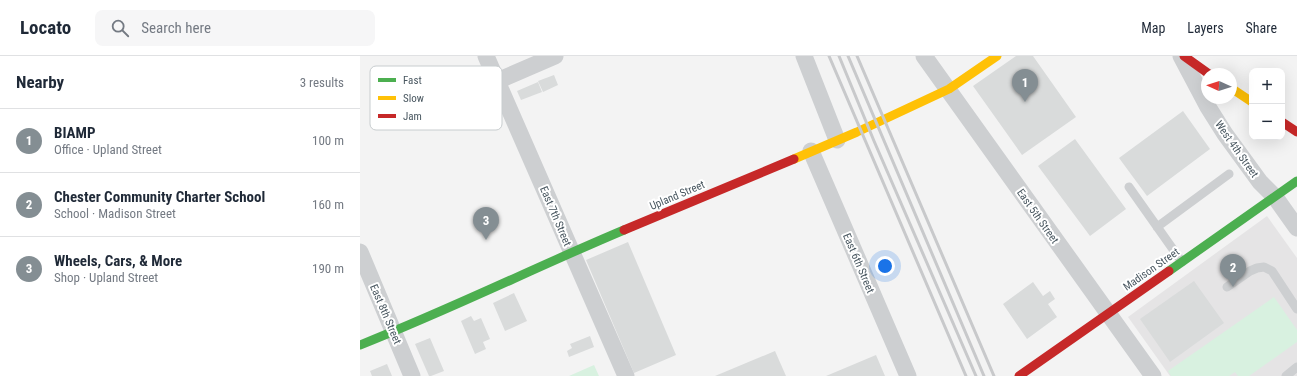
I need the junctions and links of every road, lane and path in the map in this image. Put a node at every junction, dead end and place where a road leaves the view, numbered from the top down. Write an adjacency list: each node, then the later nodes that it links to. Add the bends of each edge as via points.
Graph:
1 (486, 56): 7 (street, East 7th Street)
2 (555, 56): 9 (street)
3 (804, 56): 16 (street)
4 (924, 56): 10 (street, East 5th Street)
5 (997, 56): 10 (street, Upland Street)
6 (1182, 56): 8 (street); 21 (street, West 4th Street, via 1225,134 1260,182)
7 (490, 66)
8 (1201, 69)
9 (502, 79)
10 (949, 89): 16 (street, Upland Street); 29 (street, East 5th Street)
11 (1237, 92): 13 (street)
12 (502, 93): 25 (street, East 7th Street)
13 (1249, 100)
14 (1285, 124): 15 (street)
15 (1297, 132)
16 (836, 140): 17 (street, Upland Street)
17 (811, 151): 25 (street, Upland Street); 35 (street, East 6th Street)
18 (1229, 174): 22 (lane)
19 (1297, 181): 21 (street, Madison Street)
20 (1129, 187): 22 (lane)
21 (1275, 197): 23 (street, West 4th Street); 26 (street, Madison Street)
22 (1157, 227): 26 (lane)
23 (1297, 228)
24 (360, 252): 30 (street, East 8th Street)
25 (571, 252): 30 (street, Upland Street); 34 (street, East 7th Street)
26 (1182, 262): 29 (street, Madison Street)
27 (1227, 287): 28 (lane, via 1250,271 1264,267 1272,271)
28 (1297, 309)
29 (1107, 314): 36 (street, Madison Street); 37 (street, East 5th Street)
30 (393, 332): 31 (street, Upland Street); 33 (street, East 8th Street)
31 (360, 346)
32 (1297, 368): 38 (lane)
33 (412, 376)
34 (626, 376)
35 (908, 376)
36 (1018, 376)
37 (1152, 376)
38 (1286, 376)

